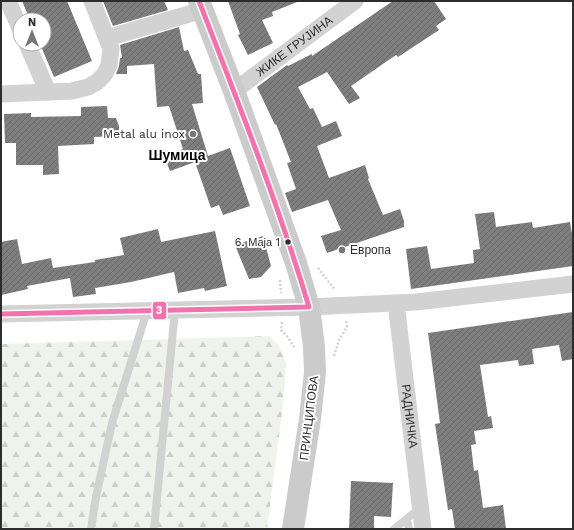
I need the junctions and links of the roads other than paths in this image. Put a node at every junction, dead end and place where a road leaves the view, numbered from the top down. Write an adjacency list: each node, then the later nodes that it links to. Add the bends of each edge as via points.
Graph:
1 (92, 1): 4 (street)
2 (355, 1): 6 (street, ЖИКЕ ГРУЈИНА)
3 (201, 6): 4 (street); 6 (street, ПРИНЦИПОВА)
4 (107, 38): 7 (street, via 111,49 109,65 97,82 72,91)
5 (30, 52): 7 (street)
6 (234, 91): 11 (street, ПРИНЦИПОВА, via 296,263)
7 (48, 92): 8 (street)
8 (1, 94)
9 (573, 284): 10 (street)
10 (396, 303): 11 (street); 15 (street, РАДНИЧКА)
11 (309, 307): 12 (street); 18 (street, ПРИНЦИПОВА, via 315,372)
12 (175, 310): 13 (street); 17 (lane)
13 (147, 311): 14 (street); 16 (lane, via 112,423)
14 (1, 314)
15 (414, 514): 19 (lane); 20 (lane); 21 (street, РАДНИЧКА)
16 (91, 529)
17 (154, 529)
18 (292, 529)
19 (394, 529)
20 (409, 529)
21 (423, 529)

